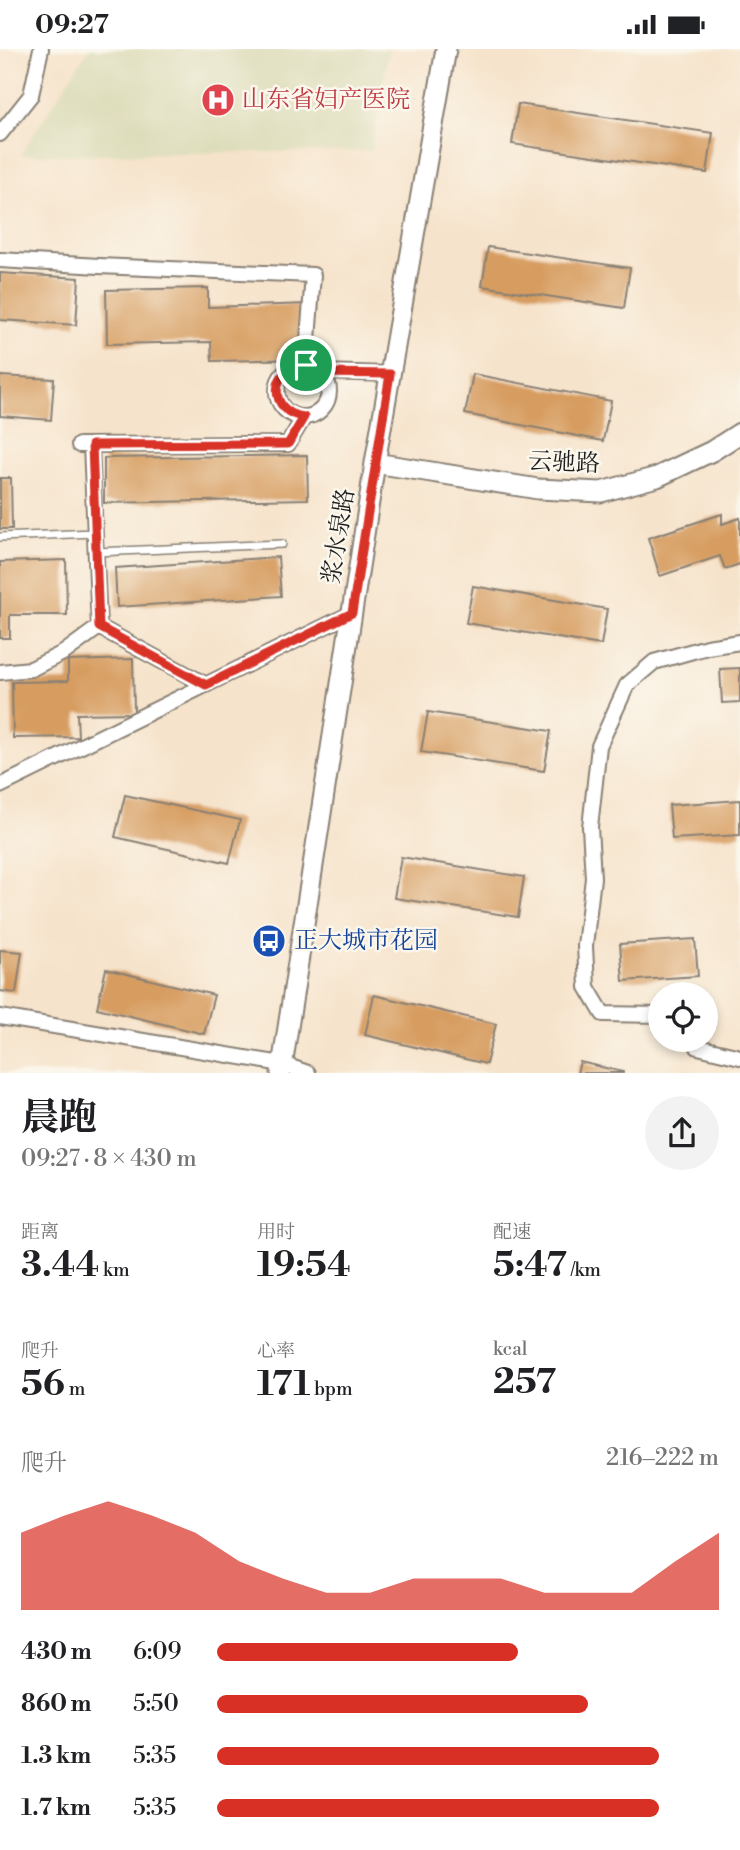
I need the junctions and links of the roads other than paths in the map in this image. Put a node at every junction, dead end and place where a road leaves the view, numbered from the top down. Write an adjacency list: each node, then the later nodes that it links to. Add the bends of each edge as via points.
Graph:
1 (41, 49): 3 (street, via 31,95)
2 (446, 49): 7 (main road, 浆水泉路)
3 (0, 134)
4 (0, 260): 5 (street, via 313,275)
5 (306, 365): 6 (street); 8 (street, via 283,375 277,390 282,407)
6 (322, 373): 7 (street); 8 (street, via 329,388 326,405)
7 (390, 374): 10 (main road, 浆水泉路)
8 (304, 417): 11 (street, via 288,444 88,445)
9 (740, 433): 10 (main road, 云驰路, via 657,477 601,492 538,489)
10 (375, 463): 15 (main road, 浆水泉路)
11 (95, 533): 12 (lane); 14 (street)
12 (0, 537)
13 (282, 544): 14 (lane)
14 (96, 552): 16 (street)
15 (352, 613): 19 (street); 25 (main road, 浆水泉路)
16 (99, 627): 18 (street, via 31,669); 19 (street)
17 (740, 642): 21 (street, via 654,662 626,685 599,746 590,827 593,878 585,946 587,987 603,1014)
18 (0, 672)
19 (206, 685): 20 (street)
20 (0, 786)
21 (648, 1015)
22 (0, 1017): 25 (street)
23 (718, 1052): 24 (street)
24 (740, 1057)
25 (282, 1069): 26 (street)
26 (309, 1073)

